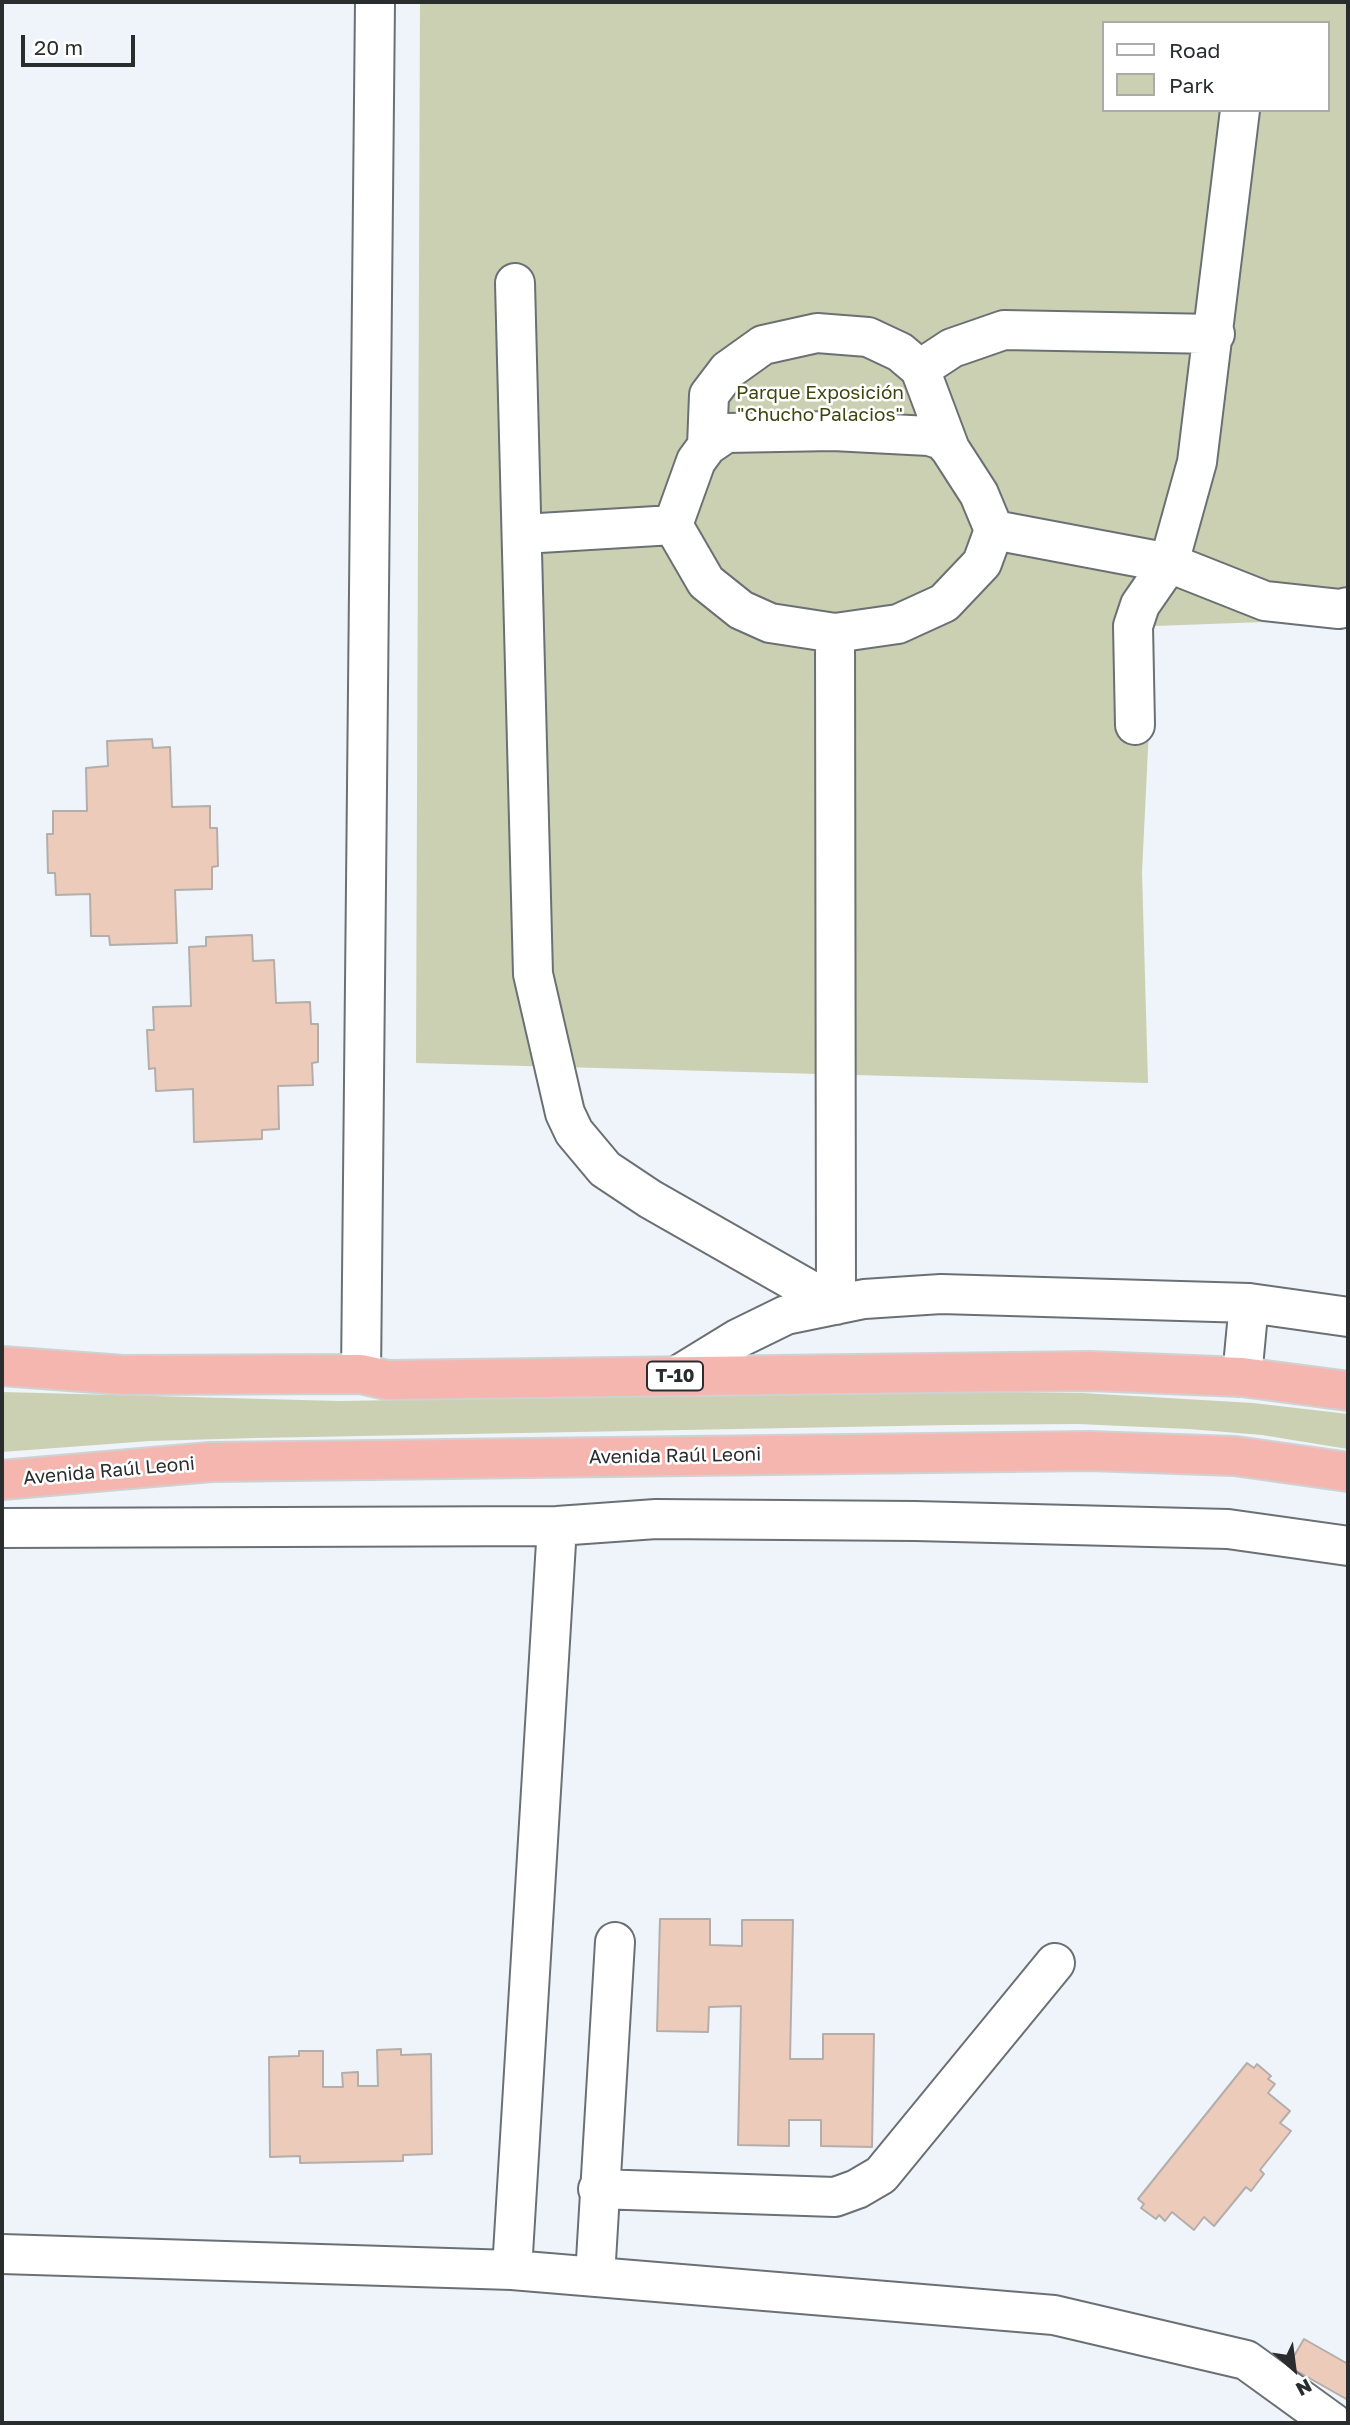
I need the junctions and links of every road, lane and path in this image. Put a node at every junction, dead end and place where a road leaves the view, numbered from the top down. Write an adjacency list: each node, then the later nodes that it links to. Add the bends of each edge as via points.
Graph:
1 (375, 2): 19 (street)
2 (1240, 112): 4 (street)
3 (515, 283): 10 (street)
4 (1215, 334): 5 (street, via 1004,330 953,348); 11 (street, via 1197,462)
5 (920, 369): 6 (street, via 900,352 868,337 817,333 763,345 728,370 709,395); 7 (street)
6 (707, 446): 7 (street, via 726,433 833,431 929,436); 8 (street, via 696,461)
7 (950, 449): 9 (street, via 979,494)
8 (673, 525): 10 (street); 13 (street, via 706,582 741,611 770,623)
9 (994, 530): 11 (street); 13 (street, via 982,563 944,603 898,624)
10 (523, 534): 16 (street, via 533,974 565,1114 605,1169)
11 (1169, 563): 12 (street, via 1265,601); 14 (street, via 1140,605 1133,626)
12 (1348, 607)
13 (835, 632): 16 (street)
14 (1135, 725)
15 (1249, 1303): 16 (street, via 941,1294); 17 (street); 21 (street)
16 (836, 1305): 20 (street, via 786,1315)
17 (1348, 1317)
18 (2, 1366): 19 (highway, T-10, via 123,1375)
19 (361, 1374): 20 (highway, T-10, via 387,1380)
20 (677, 1376): 21 (highway, T-10, via 1090,1371)
21 (1242, 1377): 22 (highway, T-10)
22 (1348, 1391)
23 (1348, 1472): 24 (highway, Avenida Raúl Leoni, via 1235,1457 1089,1451 211,1462)
24 (2, 1480)
25 (557, 1526): 26 (street); 27 (street, via 656,1519 1088,1524 1227,1529); 32 (street)
26 (2, 1528)
27 (1348, 1546)
28 (614, 1942): 30 (street)
29 (1055, 1963): 30 (street, via 887,2167 857,2189 835,2197)
30 (598, 2189): 33 (street)
31 (2, 2254): 32 (street)
32 (512, 2270): 33 (street)
33 (595, 2277): 34 (street, via 1054,2315 1246,2360)
34 (1334, 2423)

